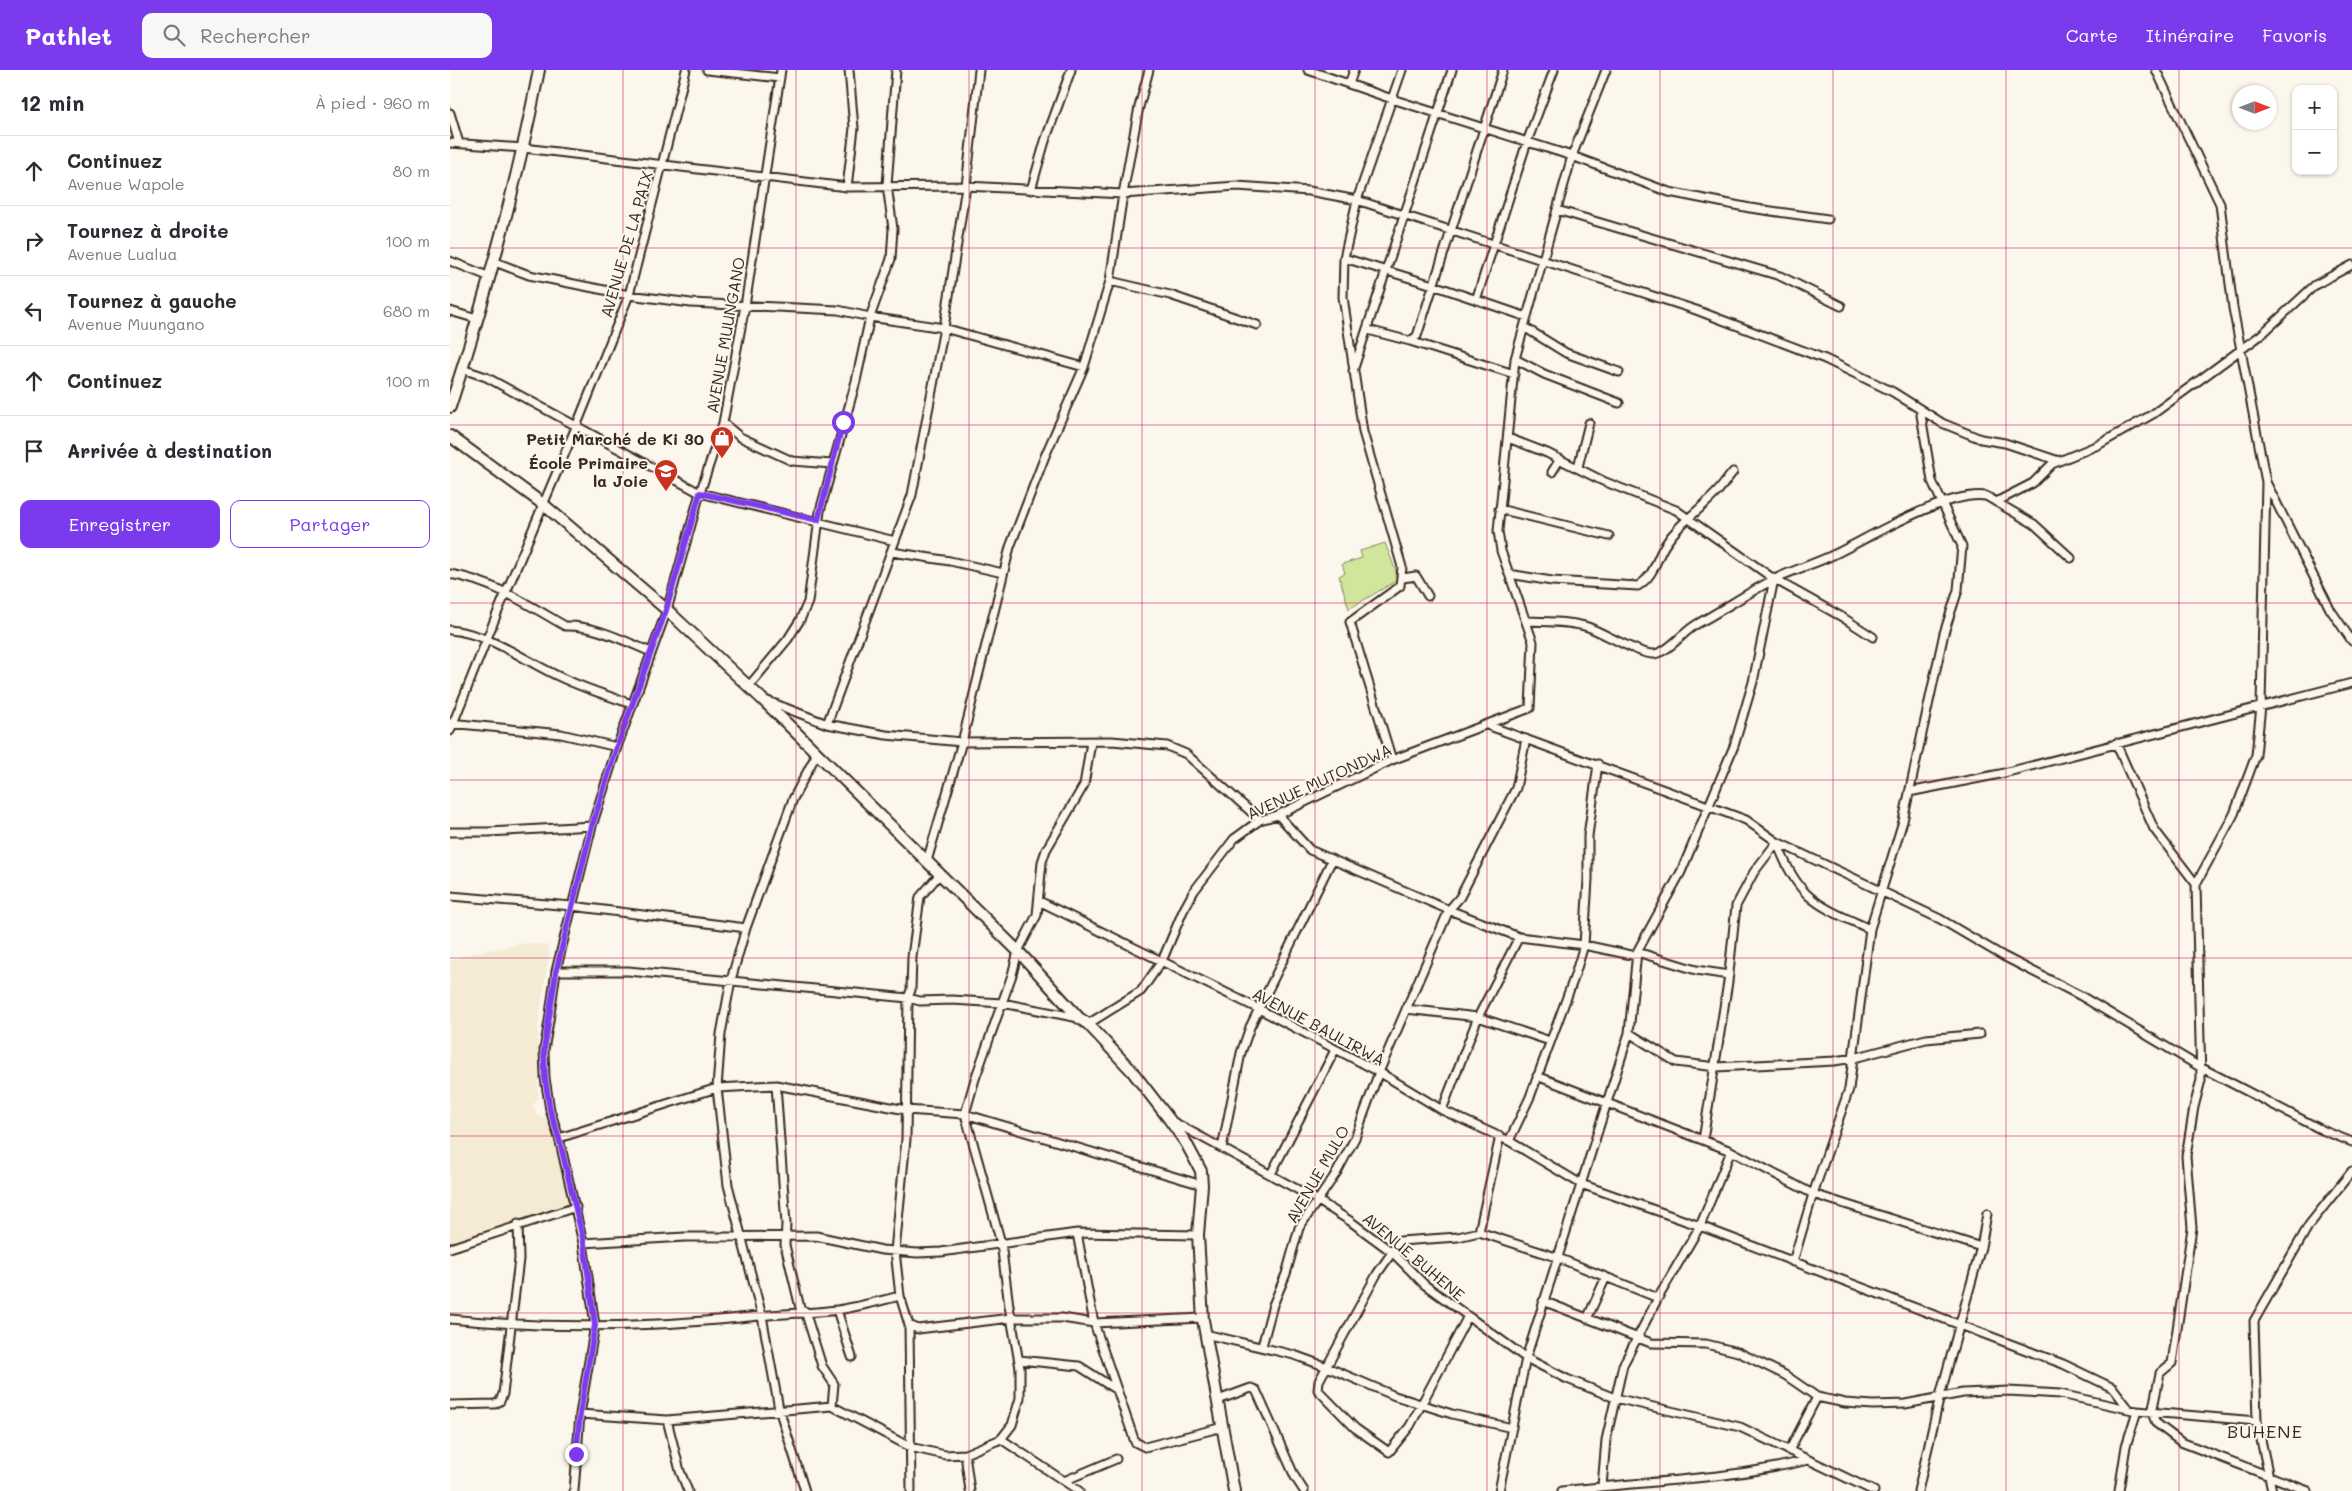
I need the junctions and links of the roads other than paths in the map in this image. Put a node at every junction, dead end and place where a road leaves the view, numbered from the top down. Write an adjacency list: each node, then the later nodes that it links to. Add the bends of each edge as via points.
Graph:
1 (539, 70): 27 (main road)
2 (686, 70): 29 (street, AVENUE DE LA PAIX)
3 (707, 70): 18 (street)
4 (781, 70): 18 (street, AVENUE MUUNGANO)
5 (848, 70): 33 (street, via 854,128)
6 (896, 70): 31 (street)
7 (979, 70): 32 (street)
8 (1071, 70): 34 (street, via 1044,140)
9 (1149, 70): 35 (street)
10 (1308, 70): 19 (street)
11 (1354, 70): 19 (street)
12 (1402, 70): 20 (street)
13 (1452, 70): 22 (street)
14 (1503, 70): 23 (street)
15 (1554, 70): 25 (street)
16 (1606, 70): 28 (street)
17 (2156, 70): 64 (street, via 2220,204)
18 (780, 78): 30 (street, AVENUE MUUNGANO)
19 (1349, 84): 20 (street)
20 (1392, 99): 22 (street); 36 (street)
21 (450, 113): 26 (street)
22 (1439, 114): 23 (street); 38 (street)
23 (1484, 128): 25 (street); 40 (street)
24 (450, 142): 26 (street)
25 (1526, 142): 28 (street); 41 (street)
26 (459, 143): 27 (street)
27 (524, 148): 29 (street); 45 (main road)
28 (1572, 156): 37 (street); 39 (street, via 1669,192 1750,208)
29 (662, 164): 30 (street); 51 (street, AVENUE DE LA PAIX)
30 (764, 178): 33 (street); 53 (street, AVENUE MUUNGANO)
31 (887, 185): 32 (street); 33 (street); 56 (street, via 893,245)
32 (966, 186): 34 (street); 61 (street)
33 (846, 187)
34 (1031, 190): 35 (street)
35 (1123, 194): 36 (street, via 1237,186 1309,191); 49 (street)
36 (1358, 200): 38 (street); 42 (street)
37 (1557, 210): 43 (street); 54 (street, via 1780,276)
38 (1405, 215): 40 (street); 47 (street)
39 (1828, 218)
40 (1451, 230): 41 (street); 50 (street)
41 (1494, 244): 43 (street); 52 (street)
42 (1344, 258): 47 (street); 68 (street, via 1343,308)
43 (1543, 260): 57 (street); 73 (street, via 1696,310 1825,359)
44 (450, 261): 48 (street)
45 (495, 262): 48 (main road); 51 (street, via 528,275)
46 (2352, 265): 64 (street, via 2315,285)
47 (1387, 272): 50 (street); 62 (street)
48 (490, 277): 58 (main road)
49 (1110, 281): 59 (street, via 1170,295); 66 (street)
50 (1433, 285): 52 (street); 63 (street, via 1417,336)
51 (629, 295): 53 (street); 76 (street, AVENUE DE LA PAIX)
52 (1476, 300): 57 (street)
53 (745, 306): 56 (street, via 838,310); 74 (street, AVENUE MUUNGANO)
54 (1842, 306)
55 (450, 312): 58 (street)
56 (870, 317): 61 (street); 81 (street)
57 (1527, 317): 60 (street)
58 (477, 318): 67 (main road)
59 (1257, 326)
60 (1524, 327): 65 (street); 69 (street, via 1566,353)
61 (944, 328): 66 (street); 94 (street, via 912,495)
62 (1368, 330): 63 (street); 68 (street)
63 (1410, 341): 70 (street)
64 (2241, 350): 80 (street, via 2153,414 2098,444); 85 (street)
65 (1516, 359): 70 (street); 71 (street, via 1544,374)
66 (1084, 366): 97 (street, via 1045,456)
67 (462, 369): 72 (main road); 76 (street, via 486,377)
68 (1353, 371): 100 (street, via 1363,432)
69 (1619, 372)
70 (1514, 374): 78 (street)
71 (1618, 403)
72 (450, 407)
73 (1920, 409): 80 (street, via 1942,423 1981,439 2006,443); 87 (street, via 1932,481)
74 (724, 422): 81 (street, via 740,437 792,460); 86 (street, AVENUE MUUNGANO)
75 (1589, 423): 82 (street)
76 (576, 427): 86 (street); 89 (street, AVENUE DE LA PAIX)
77 (450, 436): 89 (main road)
78 (1508, 438): 79 (street); 90 (street)
79 (1560, 459): 82 (street); 83 (street)
80 (2059, 460): 88 (street, via 2033,483)
81 (832, 464): 92 (street)
82 (1578, 467): 91 (street)
83 (1552, 472)
84 (1733, 472): 91 (street)
85 (2266, 482): 109 (street, via 2330,609); 115 (street)
86 (700, 493): 92 (street); 104 (street, AVENUE MUUNGANO)
87 (1943, 502): 88 (street, via 1981,495); 101 (street, via 1803,569); 127 (street, via 1962,546 1959,586 1944,633)
88 (1996, 502): 96 (street, via 2034,524)
89 (543, 504): 102 (street, AVENUE DE LA PAIX); 104 (main road)
90 (1499, 508): 93 (street); 99 (street, via 1499,542)
91 (1689, 518): 99 (street, via 1664,546 1648,580 1638,586 1552,581); 101 (street)
92 (818, 520): 94 (street); 112 (street, via 808,602 788,639)
93 (1609, 536)
94 (895, 541): 95 (street)
95 (892, 552): 97 (street); 116 (street)
96 (2071, 558)
97 (1003, 573): 120 (street)
98 (450, 574): 102 (street, via 480,581)
99 (1509, 574): 105 (street)
100 (1403, 578): 103 (street, via 1416,576); 125 (street, via 1400,586 1350,622)
101 (1774, 579): 105 (street, via 1687,630 1655,654 1645,653 1586,627); 107 (street); 128 (street, via 1753,682 1734,746)
102 (506, 594): 108 (street, AVENUE DE LA PAIX); 110 (street, via 565,626 597,631)
103 (1428, 596)
104 (666, 610): 110 (street, AVENUE MUUNGANO); 112 (main road)
105 (1528, 621): 117 (street, AVENUE MUTONDWA, via 1533,642 1530,708)
106 (450, 630): 108 (street)
107 (1874, 637)
108 (487, 638): 114 (street, via 559,677); 118 (street, AVENUE DE LA PAIX)
109 (2352, 641)
110 (651, 652): 114 (street, AVENUE MUUNGANO)
111 (2352, 683): 115 (street)
112 (748, 687): 113 (main road)
113 (762, 699): 116 (street); 124 (main road)
114 (632, 704): 123 (street, AVENUE MUUNGANO)
115 (2261, 706): 122 (street); 137 (street, via 2256,755 2234,814)
116 (827, 724): 120 (street, via 886,735)
117 (1487, 725): 119 (street); 125 (street, AVENUE MUTONDWA)
118 (451, 726): 123 (street, via 561,734)
119 (1526, 739): 126 (street); 142 (street, AVENUE MULO, via 1516,788 1460,897)
120 (962, 742): 121 (street); 135 (street)
121 (1091, 742): 130 (street, via 1123,742 1177,749); 140 (street, via 1084,786 1042,862)
122 (2116, 743): 127 (street, via 2000,774); 137 (street, via 2154,828)
123 (617, 747): 131 (street, AVENUE MUUNGANO)
124 (817, 753): 135 (main road); 143 (street, via 793,799)
125 (1392, 760): 129 (street, AVENUE MUTONDWA)
126 (1598, 764): 128 (street); 146 (street, via 1588,836)
127 (1909, 792): 138 (street)
128 (1708, 806): 133 (street, via 1746,820); 148 (street, via 1681,872)
129 (1278, 815): 130 (street, AVENUE MUTONDWA); 134 (street, via 1310,850)
130 (1260, 820): 149 (street, AVENUE MUTONDWA, via 1234,839 1194,891)
131 (592, 826): 132 (street); 141 (street, AVENUE MUUNGANO)
132 (450, 832)
133 (1777, 842): 138 (street); 144 (street, via 1787,870 1806,894 1817,903); 151 (street, via 1754,872 1736,906)
134 (1332, 860): 142 (street); 155 (street)
135 (927, 861): 136 (main road)
136 (940, 874): 147 (main road); 153 (street, via 920,898)
137 (2196, 884): 165 (street)
138 (1881, 890): 144 (street); 165 (street, via 2081,996)
139 (450, 896): 141 (street)
140 (1039, 901): 147 (street, via 1033,924); 149 (street, AVENUE BAULIRWA)
141 (572, 906): 143 (street); 150 (street, AVENUE MUUNGANO)
142 (1449, 910): 145 (street); 156 (street, AVENUE MULO)
143 (746, 928): 152 (street)
144 (1870, 929): 163 (street)
145 (1519, 937): 146 (street); 157 (street)
146 (1584, 946): 148 (street); 161 (street)
147 (1018, 951): 154 (street); 158 (main road)
148 (1636, 954): 151 (street); 159 (street)
149 (1162, 961): 155 (street, AVENUE BAULIRWA); 158 (street, AVENUE MUTONDWA, via 1141,991)
150 (556, 972): 152 (street, via 628,971); 176 (street, AVENUE MUUNGANO, via 544,1059 550,1110)
151 (1729, 975): 164 (street)
152 (731, 980): 153 (street); 169 (street, via 721,1034)
153 (908, 998): 154 (street); 171 (street)
154 (1002, 1003): 158 (street); 173 (street)
155 (1259, 1009): 162 (street, AVENUE BAULIRWA); 180 (street, via 1241,1052)
156 (1406, 1009): 157 (street); 166 (street, AVENUE MULO)
157 (1478, 1017): 161 (street); 172 (street)
158 (1084, 1021): 174 (main road, via 1132,1071)
159 (1630, 1033): 164 (street, via 1676,1062); 170 (street)
160 (1980, 1034): 163 (street, via 1926,1039)
161 (1550, 1041): 167 (street)
162 (1335, 1050): 166 (street, AVENUE BAULIRWA); 183 (street)
163 (1854, 1058): 164 (street); 186 (street, via 1849,1089)
164 (1716, 1067): 178 (street)
165 (2200, 1067): 179 (street, via 2322,1130); 240 (street, via 2201,1080 2186,1156 2192,1228 2187,1270 2172,1363 2160,1373)
166 (1379, 1072): 172 (street, AVENUE BAULIRWA); 187 (street, AVENUE MULO, via 1355,1138)
167 (1537, 1076): 170 (street); 177 (street)
168 (776, 1085): 169 (street); 171 (street); 195 (street)
169 (717, 1088): 176 (street); 196 (street, via 728,1185)
170 (1606, 1102): 178 (street); 185 (street)
171 (906, 1110): 173 (street); 201 (street)
172 (1442, 1110): 175 (street, AVENUE BAULIRWA)
173 (965, 1114): 184 (street); 198 (street)
174 (1169, 1119): 180 (street, AVENUE BUHENE); 184 (main road, via 1201,1171)
175 (1500, 1136): 177 (street, AVENUE BAULIRWA); 192 (street)
176 (559, 1138): 188 (street, AVENUE MUUNGANO)
177 (1509, 1140): 185 (street, AVENUE BAULIRWA)
178 (1703, 1140): 181 (street)
179 (2352, 1142)
180 (1222, 1148): 183 (street, AVENUE BUHENE)
181 (1731, 1151): 186 (street); 191 (street)
182 (2352, 1171): 243 (street, via 2309,1225 2256,1316)
183 (1270, 1174): 187 (street, AVENUE BUHENE)
184 (1202, 1184): 194 (main road)
185 (1581, 1184): 191 (street, AVENUE BAULIRWA); 203 (street)
186 (1813, 1194): 199 (street); 204 (street)
187 (1317, 1200): 202 (street, AVENUE BUHENE); 224 (street, AVENUE MULO, via 1300,1228)
188 (576, 1207): 190 (street); 197 (street, AVENUE MUUNGANO)
189 (1987, 1214): 199 (street)
190 (518, 1224): 200 (street); 218 (street, via 519,1259)
191 (1700, 1226): 204 (street, AVENUE BAULIRWA); 207 (street)
192 (1479, 1232): 202 (street, via 1458,1238 1400,1240); 203 (street)
193 (1077, 1233): 194 (street); 198 (street); 217 (street)
194 (1198, 1235): 213 (main road)
195 (786, 1237): 196 (street); 201 (street, via 816,1236); 210 (street, via 785,1245)
196 (742, 1238): 197 (street, via 685,1237); 211 (street)
197 (584, 1243): 219 (street, AVENUE MUUNGANO)
198 (1001, 1243): 201 (street, via 941,1252); 212 (street)
199 (1981, 1247): 221 (street)
200 (450, 1248)
201 (895, 1251): 206 (street)
202 (1392, 1252): 214 (street, AVENUE BUHENE, via 1425,1285); 228 (street)
203 (1556, 1258): 205 (street); 208 (street)
204 (1793, 1262): 221 (street, AVENUE BAULIRWA)
205 (1606, 1277): 207 (street); 216 (street)
206 (900, 1296): 209 (street); 220 (street)
207 (1658, 1298): 223 (street)
208 (1543, 1301): 216 (street); 226 (street)
209 (837, 1310): 210 (street); 225 (street)
210 (803, 1312): 211 (street); 236 (street, via 822,1366 834,1384)
211 (762, 1316): 219 (street, via 698,1322); 237 (street)
212 (1010, 1318): 217 (street, via 1062,1318); 220 (street, via 918,1328); 227 (street)
213 (1203, 1318): 217 (street); 222 (main road)
214 (1467, 1318): 226 (street, AVENUE BUHENE); 234 (street)
215 (450, 1319): 218 (street)
216 (1587, 1319): 223 (street)
217 (1094, 1323): 229 (street)
218 (512, 1325): 219 (street); 235 (street, via 500,1401 495,1404)
219 (595, 1325): 241 (street, AVENUE MUUNGANO)
220 (909, 1325): 247 (street)
221 (1960, 1326): 230 (street); 238 (street, AVENUE BAULIRWA, via 2063,1364 2110,1386)
222 (1205, 1334): 224 (street); 233 (main road)
223 (1637, 1338): 231 (street, via 1651,1343 1706,1344 1738,1352 1784,1375); 232 (street, via 1624,1365)
224 (1262, 1346): 228 (street)
225 (852, 1357)
226 (1526, 1358): 232 (street, AVENUE BUHENE); 245 (street)
227 (1019, 1360): 229 (street, via 1079,1366); 246 (street, via 1020,1398 1012,1426)
228 (1327, 1366): 234 (street, via 1395,1396); 234 (street, via 1319,1381 1321,1394 1355,1428 1389,1452 1410,1426)
229 (1116, 1389): 244 (street, via 1139,1446 1146,1447)
230 (1940, 1396): 231 (street, via 1905,1404 1873,1406); 238 (street, via 2008,1391 2055,1393); 267 (street)
231 (1817, 1397): 248 (street)
232 (1615, 1398): 248 (street, AVENUE BUHENE, via 1740,1427); 254 (street, via 1606,1440)
233 (1218, 1400): 244 (main road); 263 (street, via 1251,1388 1256,1390)
234 (1422, 1404): 245 (street)
235 (450, 1405)
236 (832, 1406): 237 (street); 247 (street)
237 (779, 1409): 242 (street); 258 (street)
238 (2129, 1409): 239 (street)
239 (2137, 1411): 240 (street); 268 (street, via 2126,1446)
240 (2152, 1413): 243 (street); 252 (street, via 2156,1423 2181,1442)
241 (580, 1414): 242 (street); 256 (street, AVENUE MUUNGANO)
242 (667, 1420): 257 (street)
243 (2257, 1421): 252 (street)
244 (1223, 1427): 262 (main road)
245 (1512, 1428): 264 (street)
246 (1001, 1439): 249 (street); 253 (street)
247 (910, 1447): 249 (street, via 945,1455); 259 (street)
248 (1789, 1450): 251 (street, AVENUE BUHENE)
249 (965, 1454): 260 (street)
250 (1116, 1459): 253 (street)
251 (1808, 1460): 254 (street, via 1740,1473); 266 (street, AVENUE BUHENE)
252 (2266, 1474): 269 (street); 270 (street)
253 (1064, 1481): 261 (street)
254 (1602, 1486): 255 (street)
255 (1586, 1490): 265 (street)
256 (574, 1491)
257 (688, 1491)
258 (805, 1491)
259 (911, 1491)
260 (970, 1491)
261 (1079, 1491)
262 (1234, 1491)
263 (1304, 1491)
264 (1499, 1491)
265 (1562, 1491)
266 (1874, 1491)
267 (1918, 1491)
268 (2119, 1491)
269 (2272, 1491)
270 (2308, 1491)

